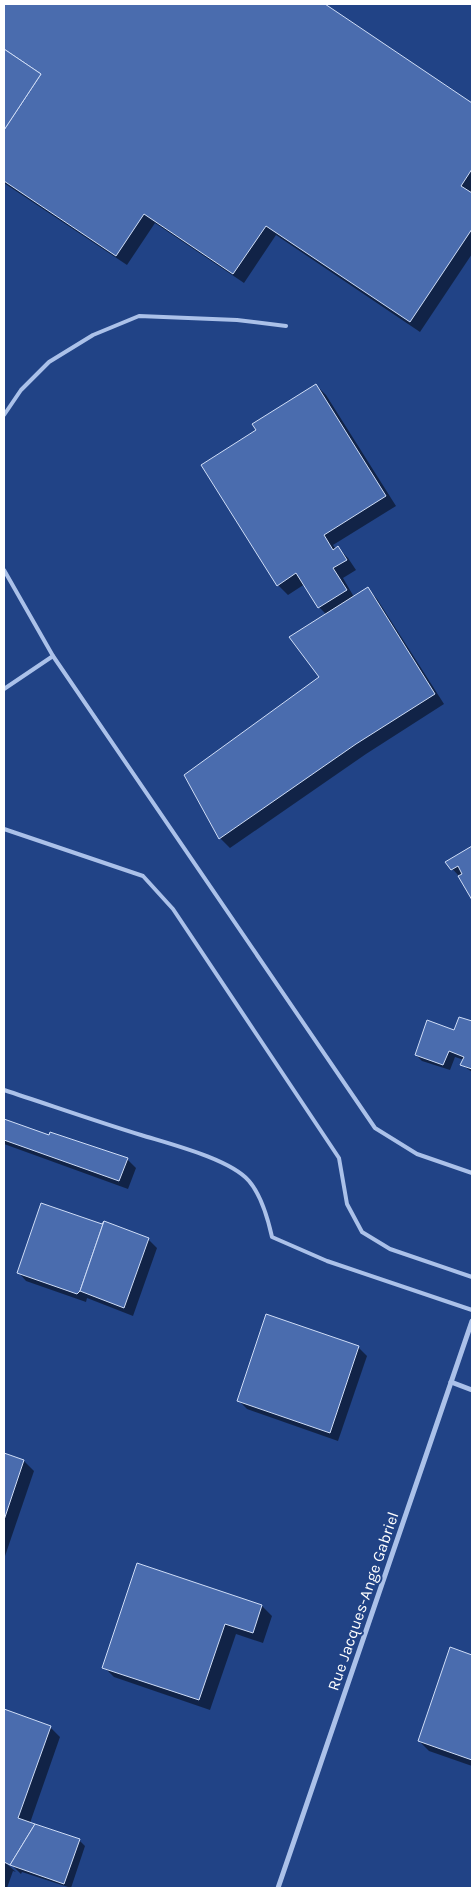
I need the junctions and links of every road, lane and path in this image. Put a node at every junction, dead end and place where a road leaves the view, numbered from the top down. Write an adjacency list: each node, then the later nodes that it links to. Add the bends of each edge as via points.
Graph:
1 (286, 326): 2 (lane, via 237,320 139,316 93,335 49,362 21,390)
2 (4, 415)
3 (4, 570): 4 (lane)
4 (52, 656): 5 (lane); 8 (lane, via 375,1128 416,1154)
5 (4, 689)
6 (4, 829): 9 (lane, via 144,876 173,909 339,1158 348,1204 362,1232 390,1249)
7 (4, 1090): 10 (lane, via 183,1148 233,1168 249,1182 256,1194 268,1219 272,1237 328,1261)
8 (472, 1173)
9 (472, 1277)
10 (472, 1310)
11 (472, 1321): 12 (street, Rue Jacques-Ange Gabriel)
12 (451, 1382): 13 (street); 14 (street, Rue Jacques-Ange Gabriel)
13 (472, 1390)
14 (278, 1888)

